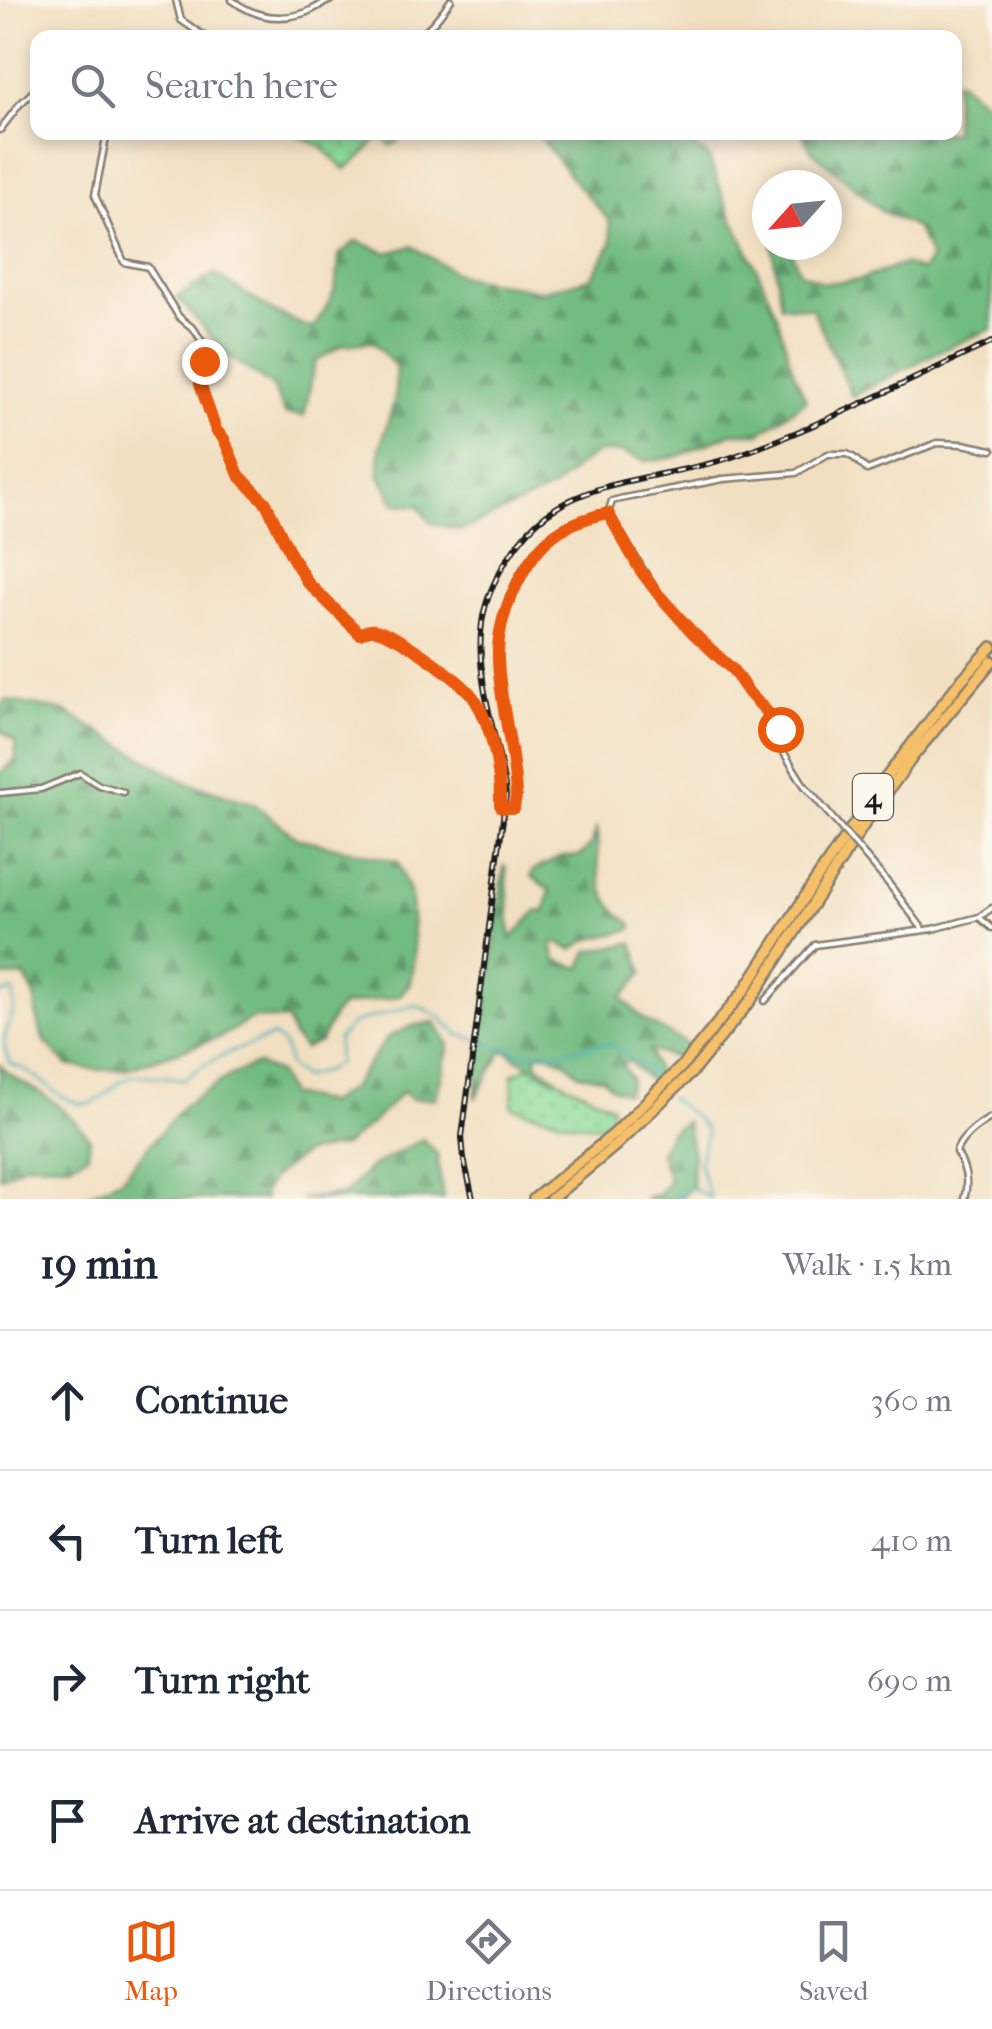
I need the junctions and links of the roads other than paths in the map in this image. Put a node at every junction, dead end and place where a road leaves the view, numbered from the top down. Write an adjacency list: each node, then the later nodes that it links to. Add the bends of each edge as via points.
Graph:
1 (176, 0): 5 (street, via 181,20)
2 (232, 0): 3 (street, via 274,18 304,14)
3 (331, 0)
4 (451, 0): 6 (street)
5 (195, 30)
6 (426, 30)
7 (30, 95): 8 (street)
8 (0, 130)
9 (106, 140): 11 (street, via 97,204 124,262 147,266 199,336 200,384 239,475 266,503 302,574 324,601 360,634 375,630 408,644 472,695 489,733 502,808 514,808 516,797 498,664 506,606 540,546 566,526)
10 (992, 450): 11 (street, via 936,443 867,470 847,454 828,454 796,473 612,501)
11 (608, 513): 19 (street, bridge, via 658,594 779,726 784,753 804,785)
12 (992, 647): 22 (highway, 4, via 882,782 744,991 614,1134)
13 (992, 661): 23 (highway, 4, via 914,755 751,1000 692,1072)
14 (123, 792): 15 (street, via 80,773 43,789)
15 (0, 793)
16 (992, 908): 17 (street)
17 (979, 917): 18 (street); 19 (street)
18 (992, 928)
19 (923, 929): 20 (street, via 815,945)
20 (764, 1001)
21 (992, 1118): 24 (street, via 958,1146)
22 (534, 1199)
23 (551, 1199)
24 (964, 1199)

